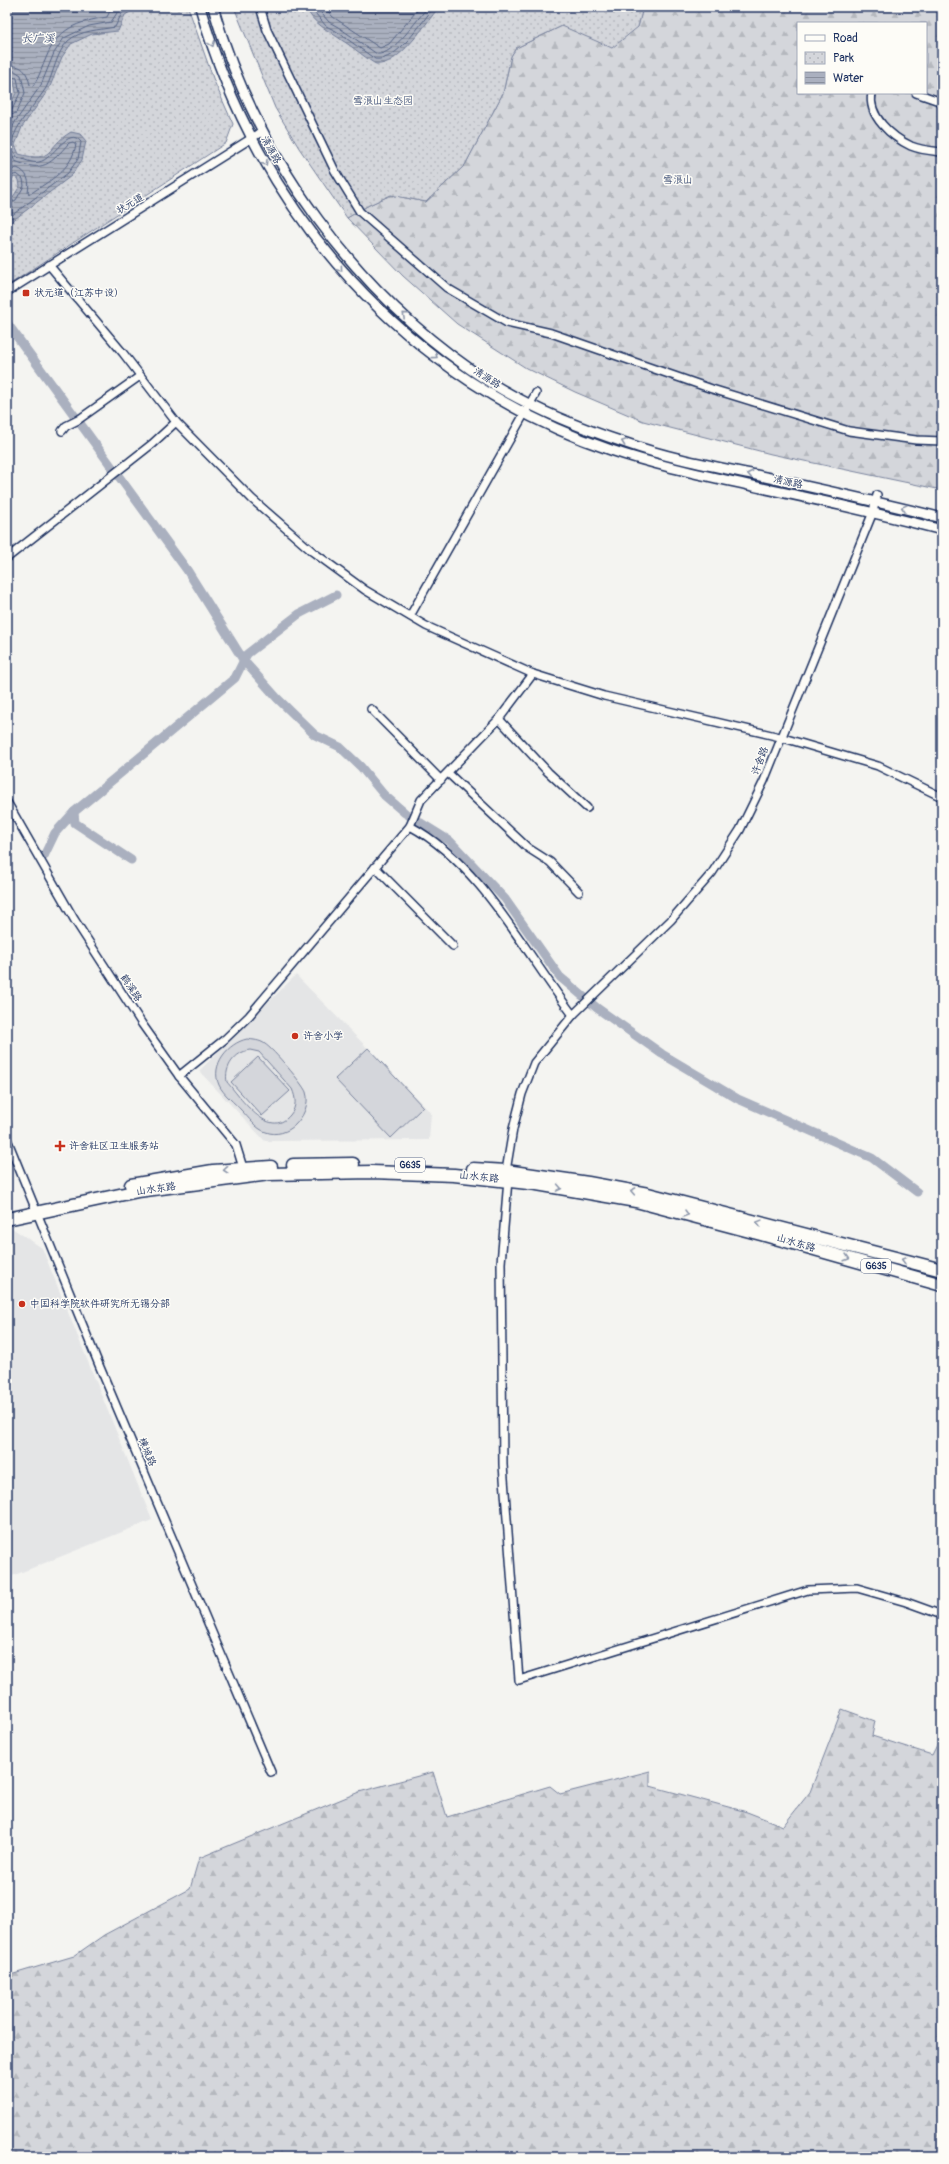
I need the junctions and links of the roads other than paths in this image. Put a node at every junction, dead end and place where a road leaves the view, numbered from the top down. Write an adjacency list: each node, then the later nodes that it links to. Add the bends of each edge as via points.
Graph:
1 (200, 7): 8 (street, 清源路, one-way to 8, via 206,30 228,86)
2 (213, 7): 7 (street, 清源路, via 237,78)
3 (260, 7): 18 (street, via 267,30 335,171 360,212 447,288 507,323 551,333 719,391 849,431)
4 (872, 94): 9 (street, via 870,102 878,119 894,136 913,147)
5 (919, 94): 6 (street)
6 (942, 102)
7 (263, 131): 8 (street, 状元道); 14 (street, 清源路, one-way to 7, via 491,383 379,292 350,260 310,208)
8 (252, 139): 10 (street, 状元道); 15 (street, 清源路, one-way to 15, via 276,182 310,231 342,272 373,305 438,359)
9 (942, 152)
10 (49, 265): 11 (street, 状元道); 12 (street)
11 (7, 292)
12 (140, 376): 16 (street); 17 (street)
13 (536, 393): 14 (street)
14 (530, 404): 15 (street); 19 (street, 清源路, one-way to 14, via 676,458 626,443)
15 (525, 414): 20 (street, 清源路, via 610,450 667,467); 24 (street)
16 (176, 422): 23 (street); 24 (street, via 252,499 313,552 365,590)
17 (62, 431)
18 (942, 441)
19 (877, 498): 20 (street, 许舍路); 21 (street, 清源路, one-way to 19)
20 (873, 512): 22 (street, 清源路); 28 (street, 许舍路)
21 (942, 518)
22 (942, 530)
23 (7, 558)
24 (410, 616): 25 (street, via 426,626)
25 (533, 674): 27 (street); 28 (street, via 604,696)
26 (371, 709): 30 (street)
27 (499, 719): 29 (street); 33 (street, via 548,772)
28 (780, 737): 31 (street, via 878,766); 38 (street, 许舍路, via 764,781 740,830 712,873 671,920)
29 (448, 774): 30 (street); 36 (street, via 528,848 550,862)
30 (441, 780): 34 (street, via 420,801)
31 (942, 796)
32 (7, 802): 39 (street, 鹤溪路, via 74,919)
33 (587, 808)
34 (410, 826): 35 (street); 38 (street, via 429,837 468,874 501,915 547,982)
35 (376, 867): 37 (street); 39 (street, via 249,1016)
36 (580, 892)
37 (453, 946)
38 (575, 1013): 42 (street, 许舍路, via 534,1063 522,1094 513,1129)
39 (179, 1076): 41 (street, 鹤溪路, via 236,1145)
40 (7, 1139): 43 (street, 楝城路)
41 (244, 1173): 42 (highway, 山水东路 / G635, via 372,1172); 43 (highway, 山水东路 / G635)
42 (507, 1176): 46 (highway, 山水东路 / G635, one-way to 42, via 648,1194 588,1183); 47 (highway, 山水东路 / G635, one-way to 47, via 636,1201); 48 (street, 许舍路, via 501,1262 502,1466 519,1680 808,1590 857,1588)
43 (36, 1208): 44 (highway, 山水东路 / G635); 45 (highway, 山水东路 / G635); 49 (street, 楝城路, via 99,1365)
44 (7, 1212)
45 (7, 1219)
46 (942, 1270)
47 (942, 1285)
48 (942, 1615)
49 (271, 1772)

